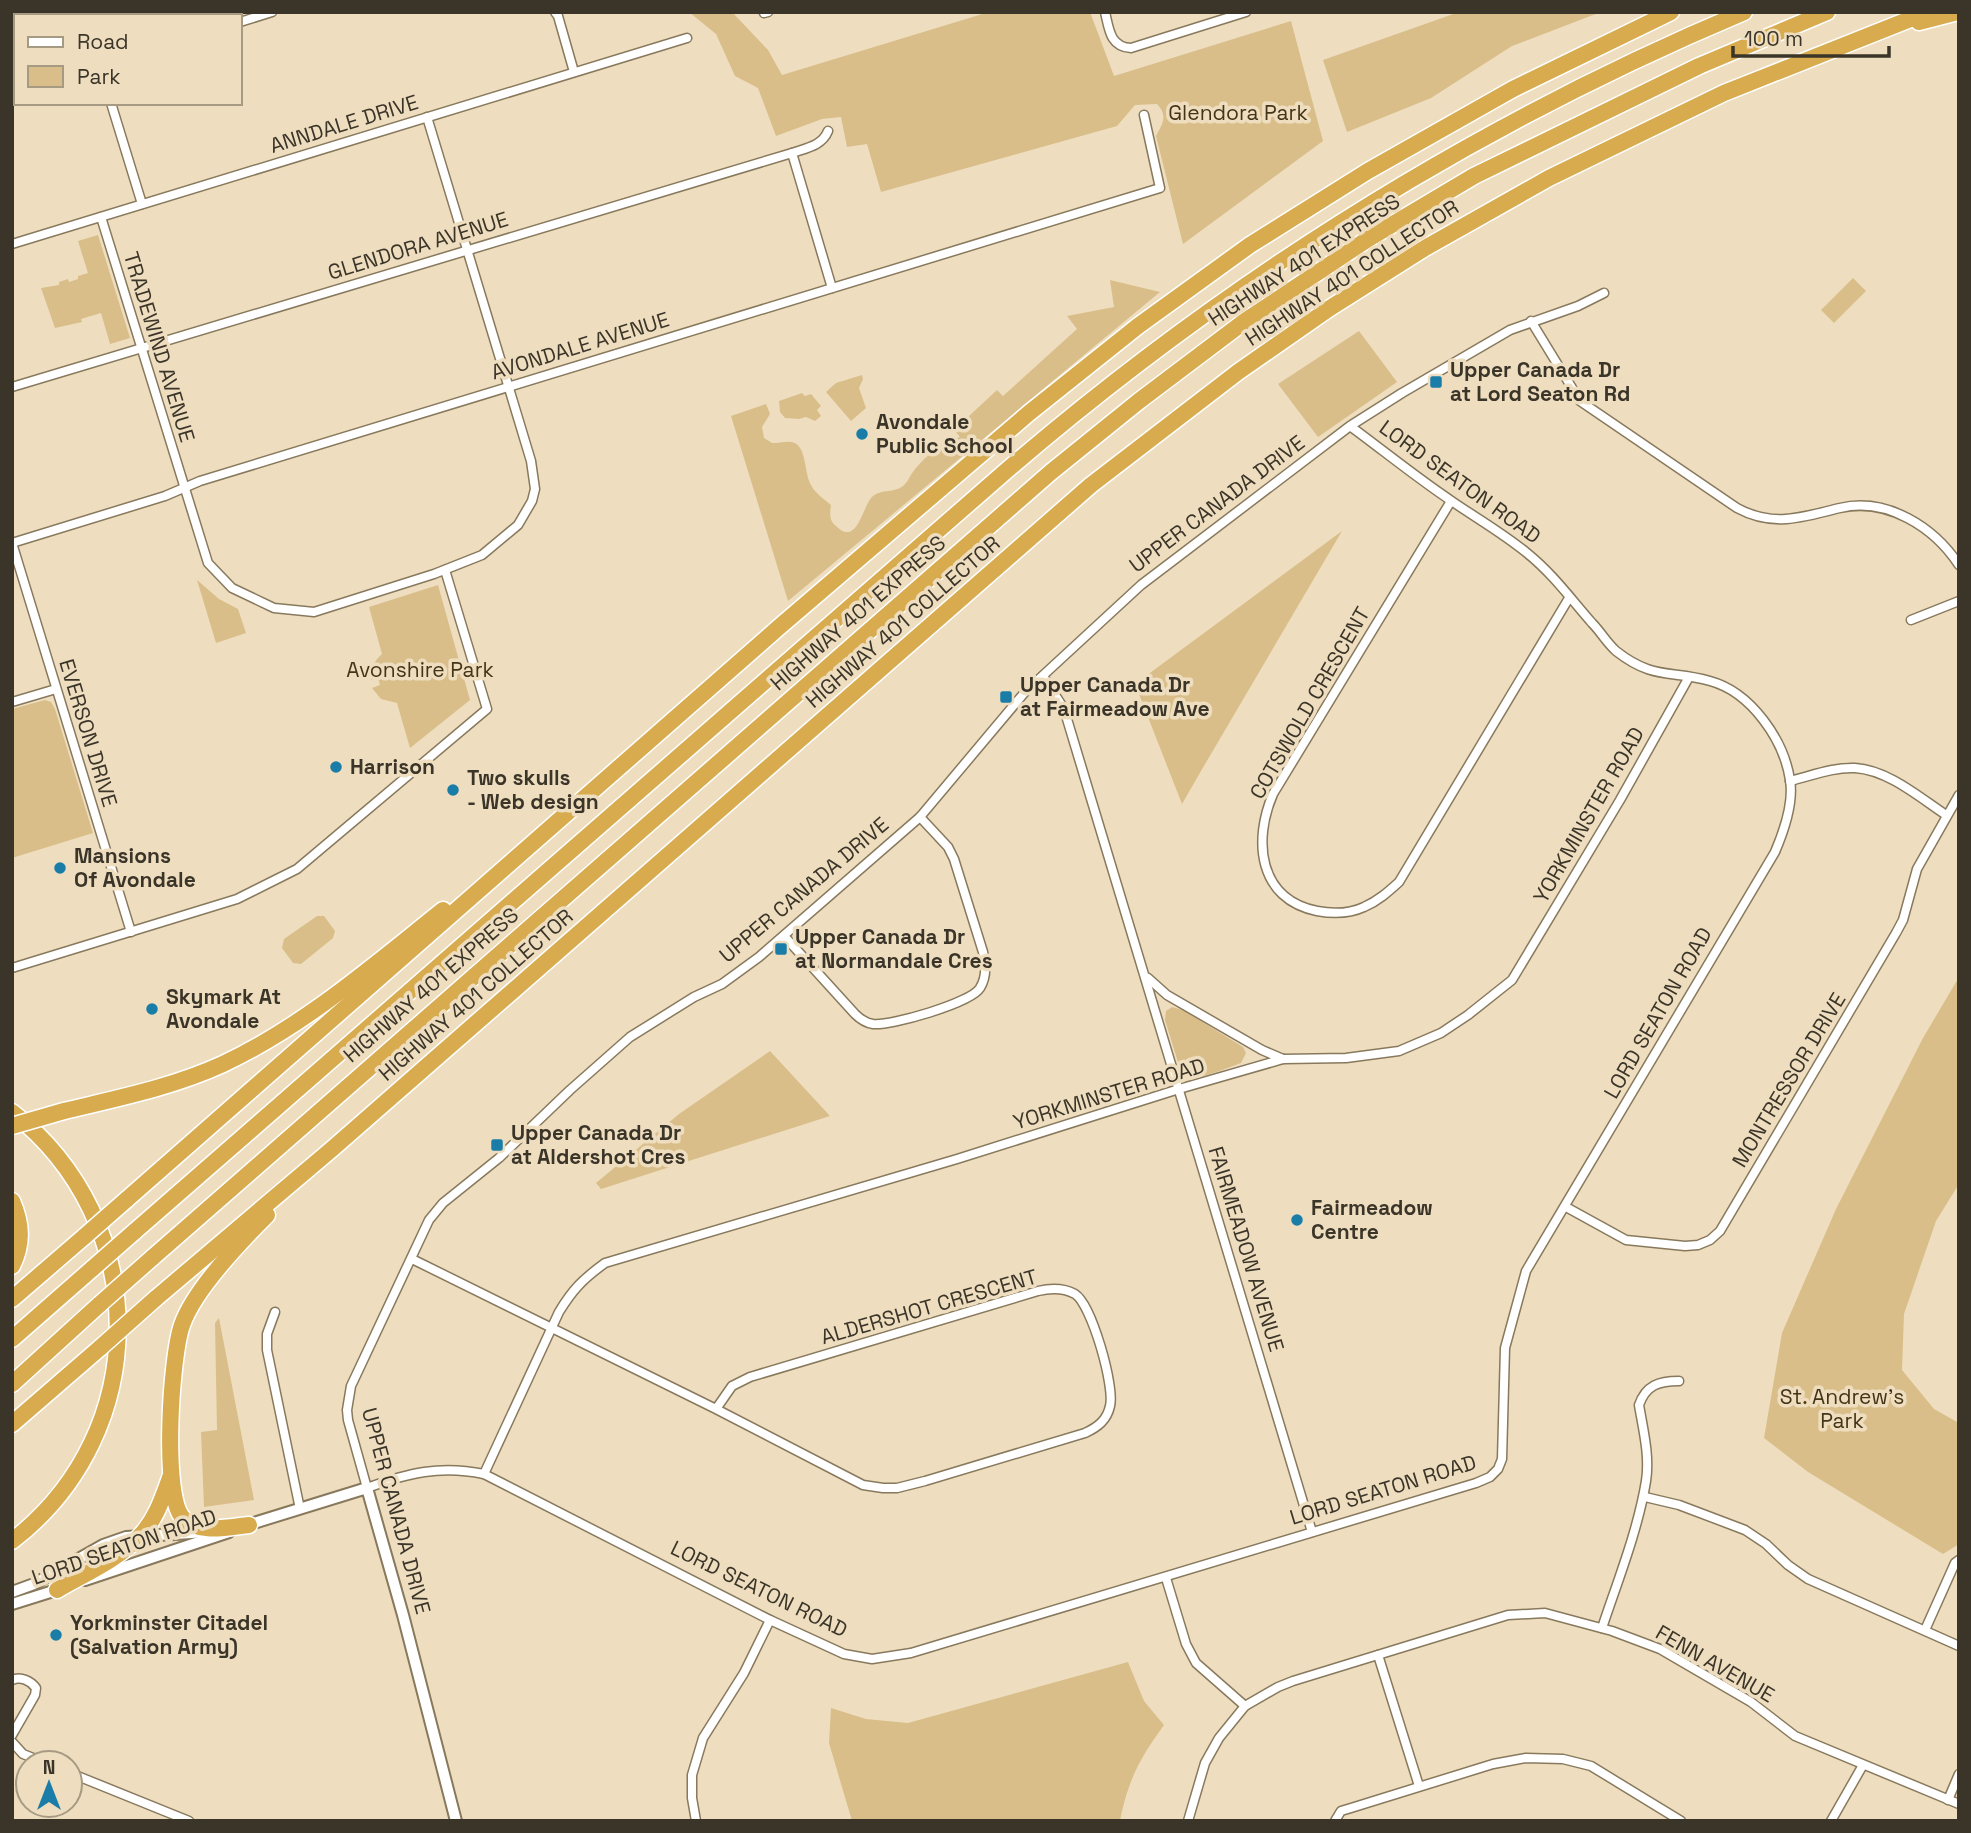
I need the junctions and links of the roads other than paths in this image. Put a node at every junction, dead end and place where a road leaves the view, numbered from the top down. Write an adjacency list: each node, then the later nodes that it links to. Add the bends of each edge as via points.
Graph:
1 (272, 12): 11 (street)
2 (555, 12): 15 (street)
3 (1105, 12): 4 (street, via 1112,40 1122,48)
4 (1246, 12)
5 (1663, 12): 12 (highway)
6 (1671, 12): 12 (highway)
7 (1744, 12): 67 (highway, HIGHWAY 401 EXPRESS, bridge, via 1590,82 1438,164 1301,247 1150,354 1016,463)
8 (1827, 12): 69 (highway, HIGHWAY 401 EXPRESS, bridge, via 1699,66 1474,176 1245,321 1139,401 1051,472)
9 (1928, 12): 14 (highway, HIGHWAY 401 COLLECTOR)
10 (1958, 12): 14 (highway)
11 (242, 21)
12 (1626, 33): 44 (highway, via 1399,152 1289,219 1184,292 1029,413)
13 (687, 38): 15 (street, ANNDALE DRIVE)
14 (1856, 39): 59 (highway, HIGHWAY 401 COLLECTOR, via 1724,93 1549,178 1425,248 1238,372 1091,485)
15 (574, 72): 18 (street, ANNDALE DRIVE)
16 (112, 105): 21 (street)
17 (1144, 114): 25 (street, AVONDALE AVENUE, via 1160,188)
18 (427, 117): 21 (street, ANNDALE DRIVE); 24 (street, TRADEWIND AVENUE)
19 (828, 131): 20 (street, GLENDORA AVENUE, via 818,144)
20 (792, 153): 24 (street, GLENDORA AVENUE); 25 (street)
21 (142, 204): 22 (street, ANNDALE DRIVE)
22 (101, 217): 23 (street, ANNDALE DRIVE); 28 (street, TRADEWIND AVENUE)
23 (12, 244)
24 (466, 250): 28 (street, GLENDORA AVENUE); 29 (street, TRADEWIND AVENUE)
25 (832, 288): 29 (street, AVONDALE AVENUE)
26 (1604, 293): 27 (street, UPPER CANADA DRIVE)
27 (1531, 321): 31 (street, UPPER CANADA DRIVE, via 1487,342); 35 (street, via 1580,401 1737,508 1764,520 1811,516 1842,507 1884,509 1926,527)
28 (141, 349): 30 (street, GLENDORA AVENUE); 32 (street, TRADEWIND AVENUE)
29 (508, 386): 32 (street, AVONDALE AVENUE); 36 (street, TRADEWIND AVENUE, via 531,461 532,501 518,525 482,555)
30 (12, 387)
31 (1350, 426): 33 (street, LORD SEATON ROAD); 40 (street, UPPER CANADA DRIVE, via 1141,585)
32 (184, 488): 34 (street, AVONDALE AVENUE); 36 (street, TRADEWIND AVENUE, via 208,563 232,588 274,608 314,612)
33 (1451, 501): 37 (street, LORD SEATON ROAD, via 1528,554); 37 (street, COTSWOLD CRESCENT, via 1273,794 1261,845 1264,864 1281,892 1304,908 1345,914 1383,897 1399,882)
34 (12, 543): 42 (street, EVERSON DRIVE)
35 (1959, 565)
36 (445, 570): 49 (street, via 487,709 297,869 237,899)
37 (1569, 598): 41 (street, LORD SEATON ROAD, via 1604,639 1637,666)
38 (1959, 601): 39 (street)
39 (1912, 620)
40 (1043, 676): 48 (street, UPPER CANADA DRIVE); 52 (street, FAIRMEADOW AVENUE, via 1064,709)
41 (1689, 677): 45 (street, LORD SEATON ROAD, via 1713,681 1739,696 1762,718 1779,747); 53 (street, YORKMINSTER ROAD, via 1512,980 1441,1033 1399,1051)
42 (56, 689): 43 (street); 49 (street, EVERSON DRIVE)
43 (12, 702)
44 (696, 702): 55 (highway, via 647,734 446,908 295,1022 199,1074); 64 (highway, bridge)
45 (1790, 781): 47 (street, via 1854,768 1887,776); 61 (street, LORD SEATON ROAD, via 1787,818 1775,852)
46 (1959, 795): 47 (street, MONTRESSOR DRIVE)
47 (1947, 815): 61 (street, MONTRESSOR DRIVE, via 1917,869 1896,933 1720,1231 1710,1240 1685,1246 1626,1240)
48 (920, 817): 50 (street, UPPER CANADA DRIVE); 50 (street, via 954,859 983,951 984,976 974,995 918,1016 871,1024 855,1014)
49 (131, 932): 51 (street)
50 (785, 937): 62 (street, UPPER CANADA DRIVE, via 722,984 643,1028 610,1054 499,1158 443,1203 429,1220)
51 (12, 968)
52 (1146, 977): 53 (street, via 1167,995); 54 (street, FAIRMEADOW AVENUE)
53 (1283, 1059): 54 (street, YORKMINSTER ROAD)
54 (1179, 1089): 66 (street, YORKMINSTER ROAD, via 605,1264 572,1290); 78 (street, FAIRMEADOW AVENUE)
55 (64, 1111): 57 (highway, bridge); 58 (highway, bridge)
56 (12, 1112): 80 (highway, via 63,1162 92,1210 114,1275 119,1336 108,1399 88,1450 58,1496)
57 (12, 1119)
58 (12, 1126)
59 (332, 1149): 71 (highway, HIGHWAY 401 COLLECTOR, bridge); 72 (highway, via 243,1240 204,1287 182,1325 173,1374)
60 (12, 1201): 63 (highway, via 21,1231)
61 (1566, 1206): 78 (street, LORD SEATON ROAD, via 1526,1271 1506,1339 1503,1451 1498,1469 1476,1483)
62 (412, 1259): 66 (street, ALDERSHOT CRESCENT); 74 (street, UPPER CANADA DRIVE, via 351,1386 348,1420)
63 (12, 1266)
64 (12, 1299)
65 (275, 1312): 76 (street, via 267,1350)
66 (552, 1328): 70 (street, ALDERSHOT CRESCENT); 73 (street, YORKMINSTER ROAD)
67 (12, 1339)
68 (1679, 1381): 75 (street, via 1662,1381 1648,1388 1639,1405 1647,1461)
69 (12, 1384)
70 (716, 1409): 70 (street, ALDERSHOT CRESCENT, via 863,1485 897,1488 1086,1433 1100,1426 1108,1413 1111,1390 1089,1312 1076,1295 1063,1288 1038,1291 750,1377 732,1386)
71 (12, 1424)
72 (172, 1472): 77 (highway, via 177,1507 195,1526); 79 (highway, via 162,1502)
73 (484, 1474): 74 (street, LORD SEATON ROAD, via 429,1470); 86 (street, LORD SEATON ROAD)
74 (367, 1488): 76 (street, LORD SEATON ROAD); 102 (street, UPPER CANADA DRIVE)
75 (1644, 1497): 87 (street); 88 (street, via 1745,1530 1808,1579)
76 (300, 1509): 77 (street, LORD SEATON ROAD)
77 (249, 1525): 79 (street, LORD SEATON ROAD); 83 (street, LORD SEATON ROAD)
78 (1312, 1532): 82 (street, LORD SEATON ROAD)
79 (141, 1536): 83 (highway); 84 (street, LORD SEATON ROAD, via 103,1545)
80 (12, 1541)
81 (1959, 1560): 88 (street)
82 (1166, 1578): 86 (street, LORD SEATON ROAD, via 889,1658 844,1654); 92 (street, via 1196,1663)
83 (57, 1590): 85 (street, LORD SEATON ROAD)
84 (12, 1592)
85 (12, 1604)
86 (770, 1620): 103 (street, via 697,1752 691,1791)
87 (1602, 1628): 90 (street, FENN AVENUE, via 1527,1612); 94 (street, FENN AVENUE, via 1660,1649 1743,1697 1795,1736)
88 (1925, 1630): 89 (street)
89 (1959, 1647)
90 (1378, 1655): 92 (street, FENN AVENUE, via 1278,1687); 97 (street)
91 (12, 1679): 93 (street, via 27,1680 36,1688)
92 (1245, 1706): 104 (street, via 1211,1749)
93 (12, 1735)
94 (1863, 1765): 98 (street, FENN AVENUE); 108 (street)
95 (1959, 1774): 98 (street)
96 (84, 1779): 101 (street)
97 (1419, 1786): 100 (street, via 1493,1764 1526,1758 1563,1759 1591,1766); 105 (street, via 1341,1811)
98 (1948, 1800): 99 (street, FENN AVENUE)
99 (1959, 1804)
100 (1666, 1812): 106 (street); 107 (street)
101 (189, 1821)
102 (456, 1821)
103 (696, 1821)
104 (1188, 1821)
105 (1335, 1821)
106 (1660, 1821)
107 (1681, 1821)
108 (1831, 1821)

